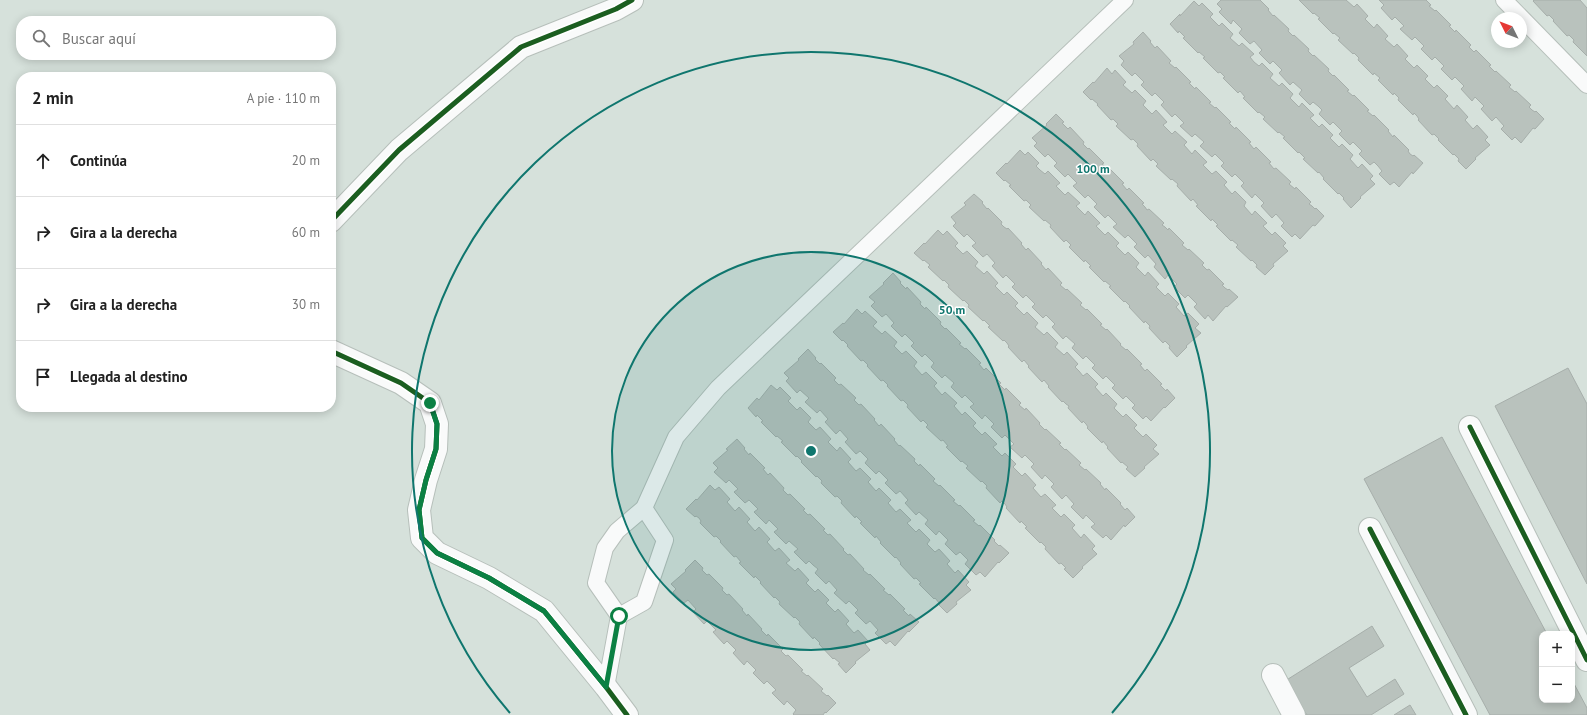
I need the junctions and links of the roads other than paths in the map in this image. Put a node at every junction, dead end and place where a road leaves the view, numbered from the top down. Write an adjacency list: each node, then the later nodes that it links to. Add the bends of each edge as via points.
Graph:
1 (632, 0): 5 (street, via 616,9 521,47 399,150)
2 (1125, 0): 8 (lane, via 718,388 676,437)
3 (1504, 0): 4 (lane)
4 (1587, 85)
5 (336, 216)
6 (336, 353): 13 (street, via 402,383 430,403 437,424 437,437 419,510 422,538 437,553 489,578 544,611)
7 (1470, 427): 11 (street)
8 (644, 508): 10 (lane, via 665,540 644,602); 10 (lane, via 617,531 605,548 596,583)
9 (1370, 529): 16 (street)
10 (619, 616): 13 (lane)
11 (1587, 660)
12 (1273, 675): 15 (street)
13 (606, 687): 14 (street)
14 (627, 715)
15 (1294, 715)
16 (1466, 715)

